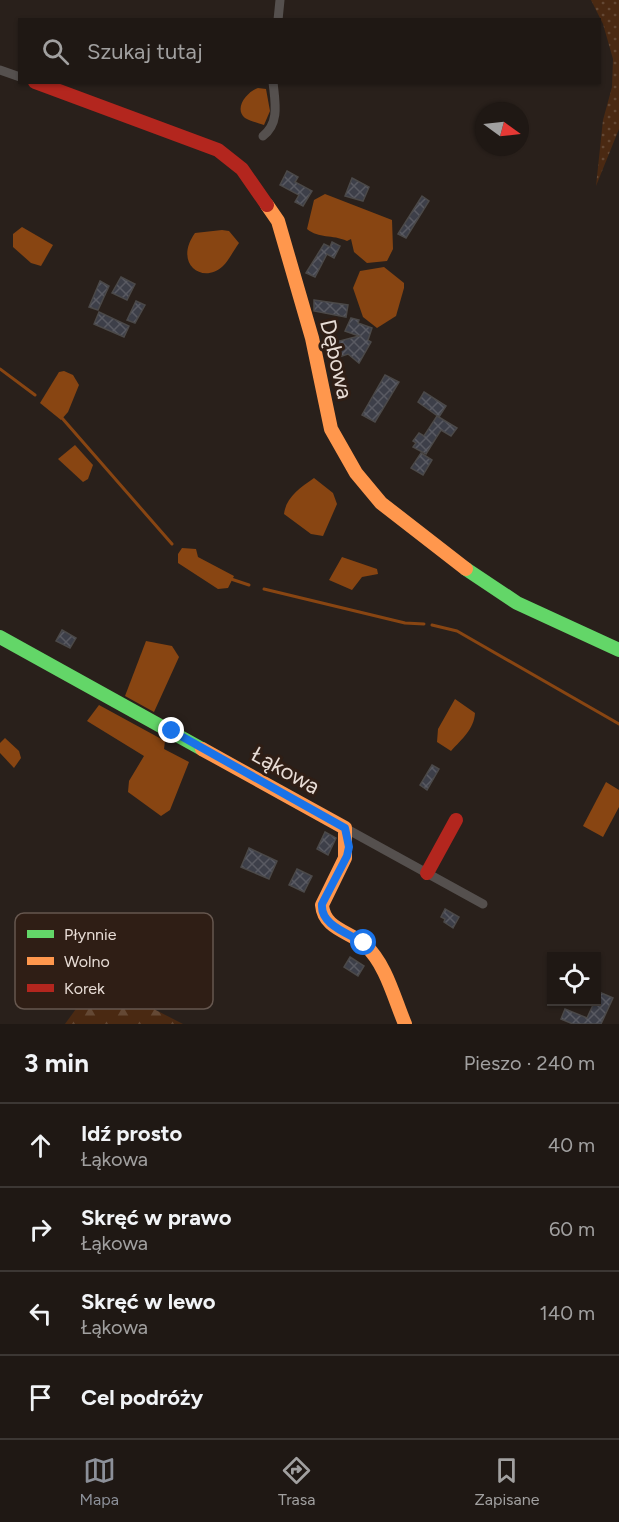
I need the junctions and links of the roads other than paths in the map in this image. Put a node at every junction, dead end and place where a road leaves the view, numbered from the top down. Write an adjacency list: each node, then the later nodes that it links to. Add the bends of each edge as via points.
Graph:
1 (280, 0): 2 (street)
2 (278, 18)
3 (0, 70): 4 (street)
4 (18, 76)
5 (40, 84): 9 (street, Dębowa, via 218,150 242,170 278,221 312,338 331,429 356,473 381,503 487,585)
6 (273, 84): 7 (street, via 276,113 270,131)
7 (263, 136)
8 (0, 637): 11 (street, Łąkowa)
9 (619, 650)
10 (456, 820): 12 (street)
11 (345, 828): 12 (street); 14 (street, via 347,856 321,913 325,920 364,943 373,953)
12 (427, 873): 13 (street)
13 (483, 904)
14 (405, 1024)

